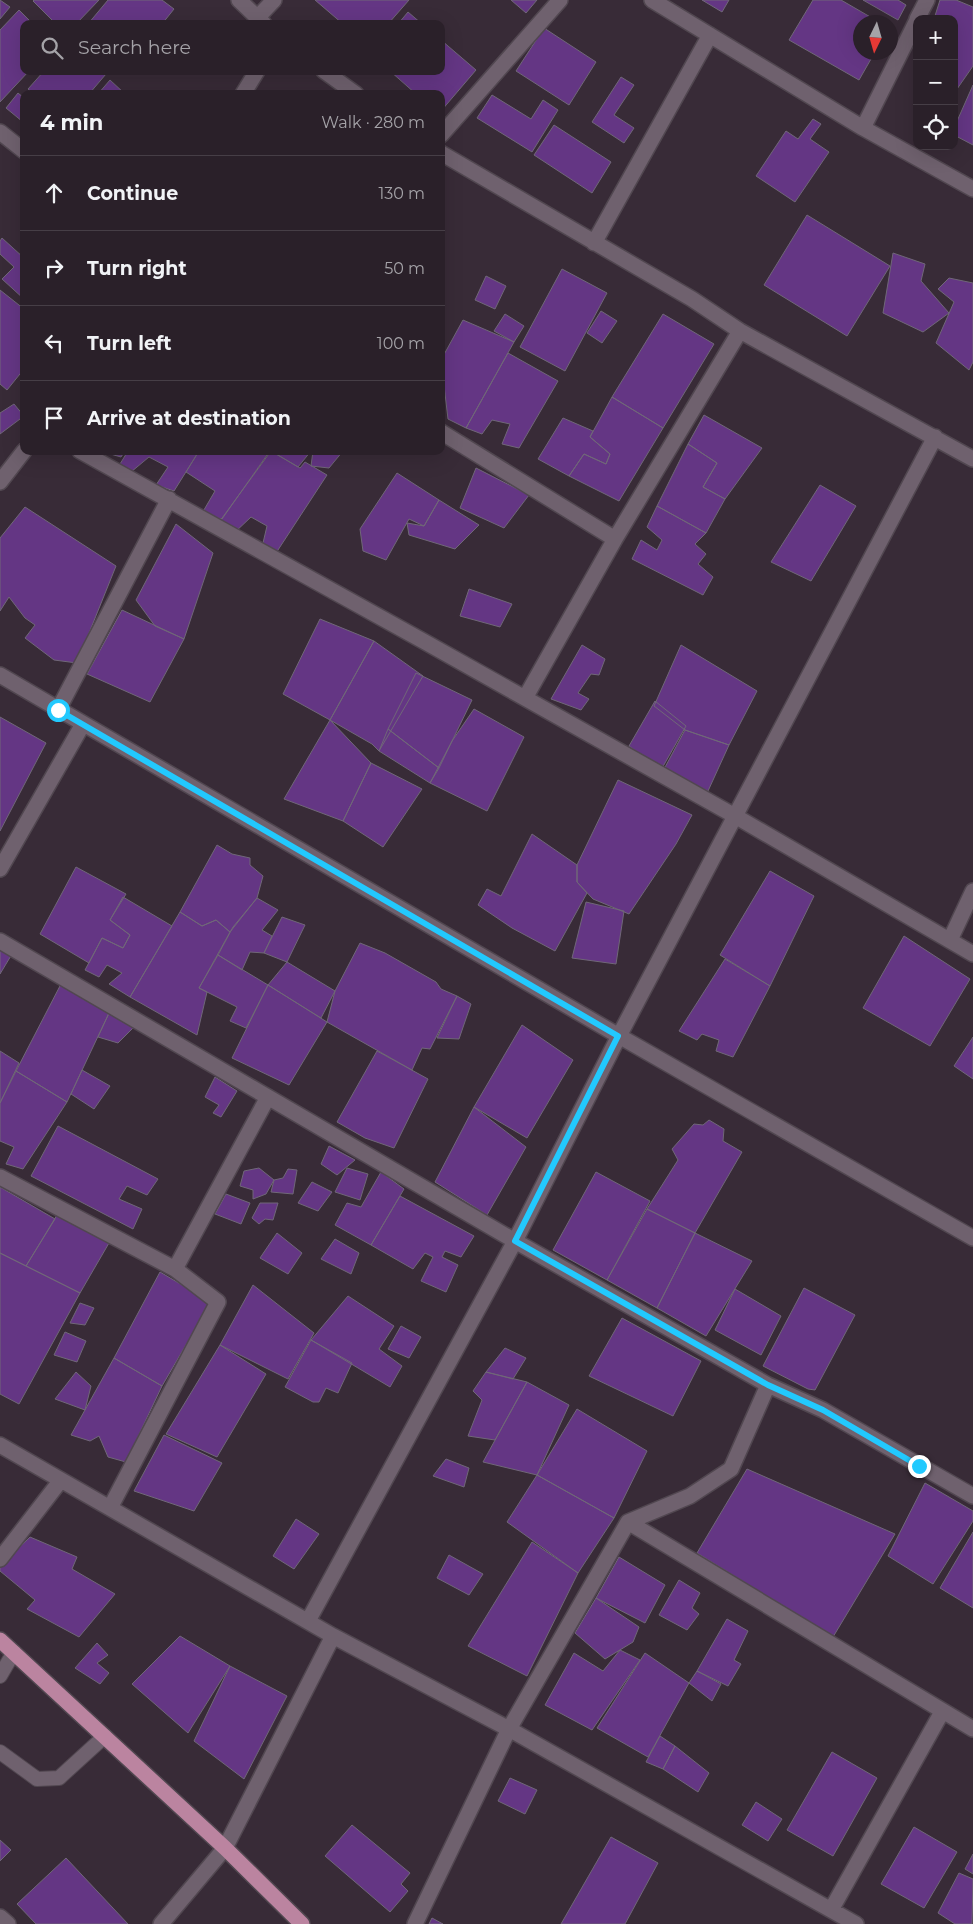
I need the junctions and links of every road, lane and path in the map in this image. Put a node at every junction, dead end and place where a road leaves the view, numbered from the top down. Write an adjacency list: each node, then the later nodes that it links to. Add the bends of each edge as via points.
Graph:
1 (238, 0): 7 (street)
2 (274, 0): 8 (street)
3 (560, 0): 16 (street)
4 (652, 0): 10 (street)
5 (927, 0): 6 (street)
6 (920, 15)
7 (260, 20)
8 (262, 20)
9 (913, 28): 15 (street)
10 (710, 36): 15 (street); 21 (street)
11 (255, 75): 13 (street)
12 (330, 75): 14 (street)
13 (246, 90)
14 (350, 90)
15 (863, 128): 20 (street)
16 (445, 130)
17 (0, 132): 18 (street)
18 (20, 148)
19 (445, 155): 21 (street)
20 (973, 189)
21 (594, 243): 22 (street)
22 (740, 330): 24 (street); 30 (street)
23 (445, 434): 30 (street)
24 (935, 437): 27 (street); 35 (street)
25 (21, 455): 28 (street)
26 (87, 455): 29 (street)
27 (973, 459)
28 (0, 482)
29 (169, 499): 32 (street); 33 (street)
30 (615, 539): 32 (street)
31 (0, 675): 33 (street)
32 (525, 698): 35 (street)
33 (58, 710): 34 (street)
34 (83, 724): 36 (street); 41 (street)
35 (735, 816): 38 (street); 41 (street)
36 (0, 869)
37 (973, 891): 38 (street)
38 (950, 940): 40 (street)
39 (0, 941): 42 (street)
40 (973, 954)
41 (618, 1036): 44 (street); 45 (street)
42 (268, 1097): 45 (street); 46 (street)
43 (0, 1177): 46 (street)
44 (973, 1238)
45 (515, 1241): 47 (street); 54 (street)
46 (175, 1269): 51 (street, via 215,1298 217,1308)
47 (768, 1385): 50 (street, via 823,1410); 52 (street, via 731,1469 690,1496)
48 (0, 1445): 49 (street)
49 (61, 1480): 51 (street); 53 (street)
50 (973, 1496)
51 (110, 1508): 54 (street)
52 (628, 1522): 59 (street); 60 (street)
53 (0, 1559)
54 (308, 1621): 55 (street)
55 (333, 1636): 60 (street); 64 (street)
56 (0, 1640): 57 (main road)
57 (14, 1652): 58 (lane); 62 (main road)
58 (0, 1676)
59 (942, 1712): 61 (street); 65 (street)
60 (509, 1729): 65 (street); 70 (street)
61 (973, 1729)
62 (105, 1736): 63 (lane, via 58,1778 37,1779); 64 (main road)
63 (0, 1752)
64 (225, 1848): 68 (street); 69 (main road)
65 (831, 1910): 71 (street)
66 (0, 1917): 67 (street)
67 (8, 1924)
68 (161, 1924)
69 (302, 1924)
70 (415, 1924)
71 (856, 1924)

